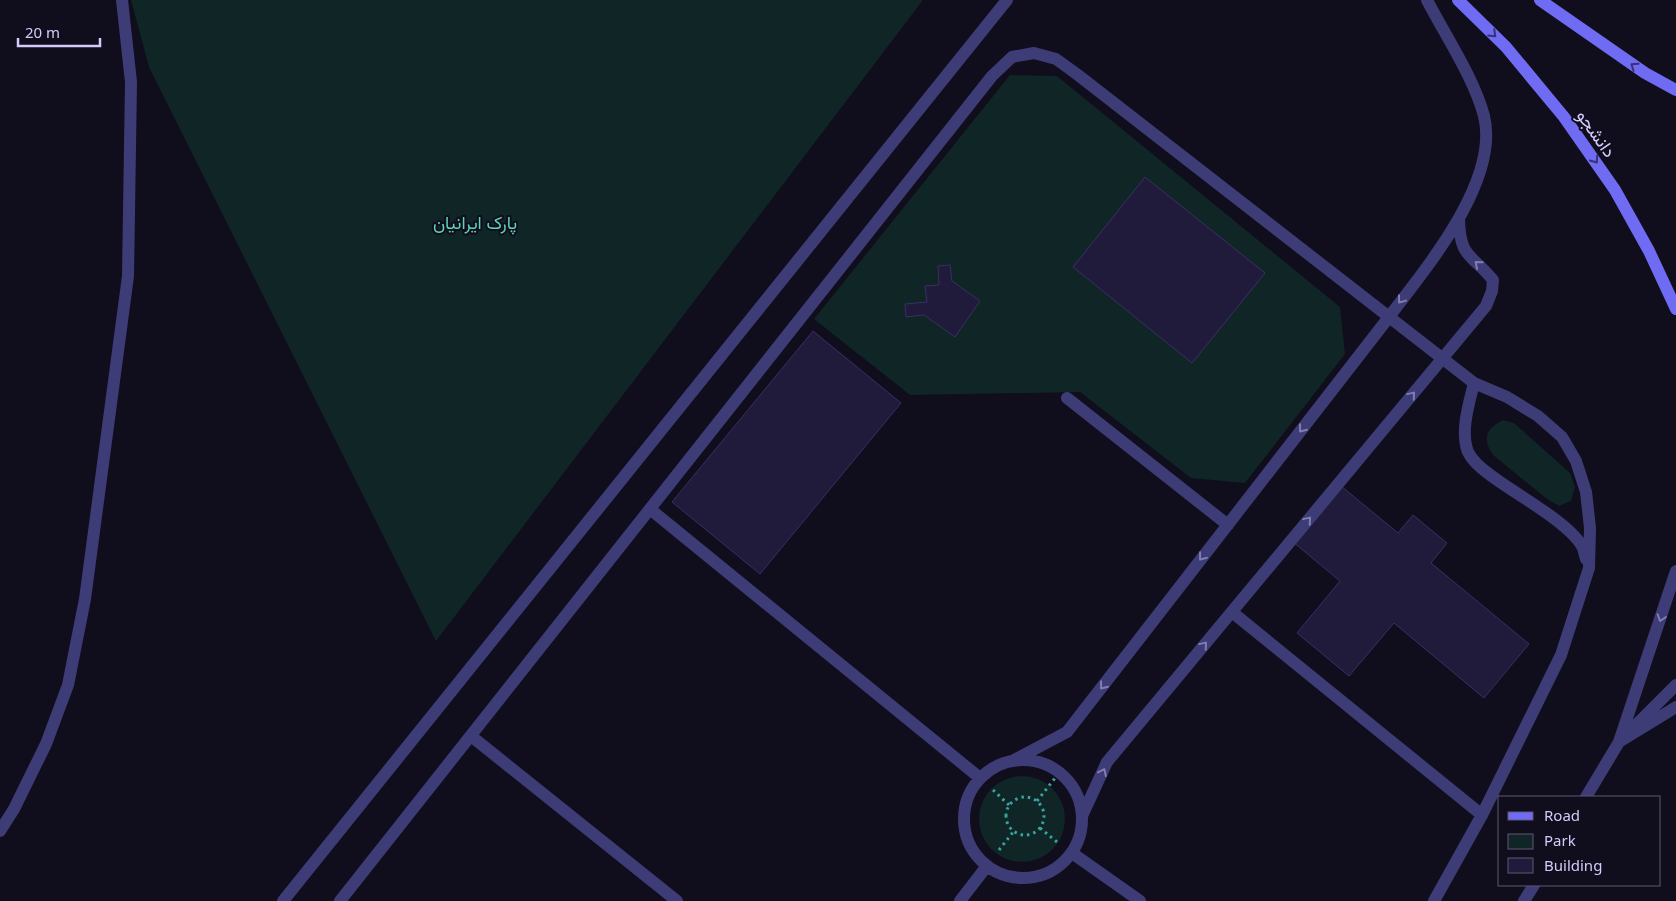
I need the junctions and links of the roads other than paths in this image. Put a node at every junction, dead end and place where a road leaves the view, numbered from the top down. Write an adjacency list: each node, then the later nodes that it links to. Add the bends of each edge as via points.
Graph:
1 (122, 0): 27 (street, via 131,82 128,276 86,600 62,702 42,752)
2 (1007, 0): 31 (street)
3 (1426, 0): 7 (street, via 1476,92 1484,118 1482,168)
4 (1458, 0): 8 (main road, دانشجو, one-way to 8, via 1506,47 1564,116 1615,190)
5 (1540, 0): 6 (main road, one-way to 5, via 1645,73)
6 (1676, 90)
7 (1459, 219): 9 (street, one-way to 9); 10 (street, one-way to 7, via 1486,306 1492,291 1493,280 1464,250)
8 (1676, 309)
9 (1389, 317): 10 (street); 13 (street, via 1078,74 1056,59 1034,53 1012,57 992,76); 14 (street, one-way to 14)
10 (1442, 359): 11 (street); 17 (street, one-way to 10)
11 (1474, 383): 15 (street, via 1507,396 1562,437 1576,461 1586,492 1590,528); 15 (street, via 1465,432 1468,452 1498,481 1561,523 1582,547)
12 (1067, 398): 14 (street)
13 (650, 508): 20 (street); 23 (street)
14 (1228, 525): 22 (street, one-way to 22, via 1067,732)
15 (1589, 568): 25 (street, via 1561,654)
16 (1676, 572): 21 (street, one-way to 21)
17 (1232, 612): 25 (street); 26 (street, one-way to 17, via 1107,762)
18 (1676, 685): 21 (street)
19 (1676, 707): 21 (street)
20 (471, 736): 32 (street); 33 (street)
21 (1619, 742): 24 (street)
22 (1014, 760): 23 (street, via 995,766); 26 (street, via 1034,761 1059,773 1078,797)
23 (980, 778): 29 (street, via 969,794 964,813 965,833 973,851)
24 (1587, 796)
25 (1482, 815): 36 (street)
26 (1082, 816): 28 (street, via 1080,836)
27 (0, 831)
28 (1072, 852): 29 (street, via 1058,866 1041,875 1022,878 1004,875); 35 (street)
29 (987, 866): 34 (street)
30 (1533, 886): 37 (street)
31 (283, 901)
32 (340, 901)
33 (677, 901)
34 (960, 901)
35 (1140, 901)
36 (1434, 901)
37 (1524, 901)

